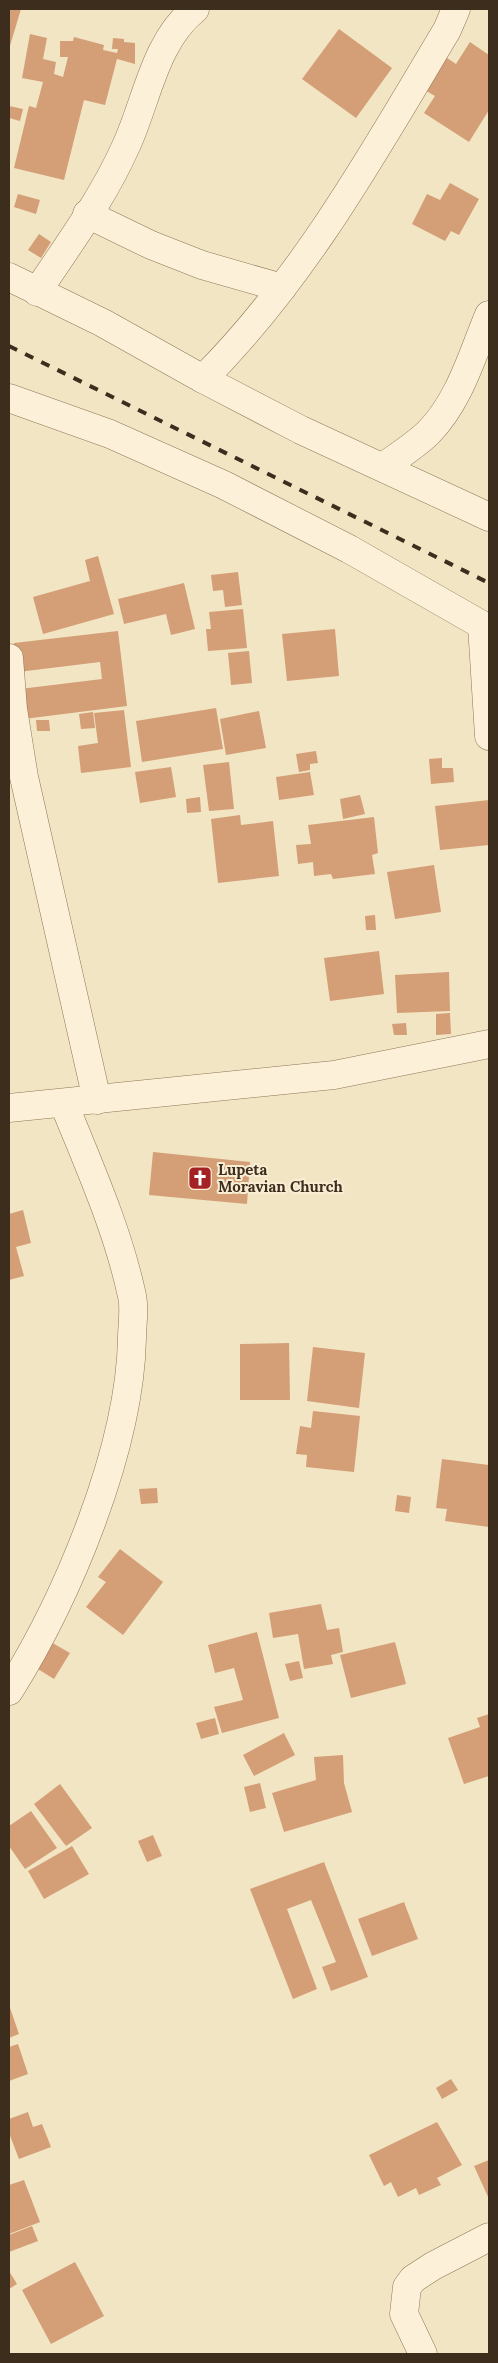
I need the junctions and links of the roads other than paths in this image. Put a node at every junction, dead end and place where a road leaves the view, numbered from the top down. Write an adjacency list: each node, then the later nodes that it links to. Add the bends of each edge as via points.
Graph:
1 (195, 9): 3 (street, via 184,18 164,48 126,146)
2 (456, 9): 5 (street, via 447,30 364,167 322,234)
3 (87, 214): 5 (street, via 202,264); 6 (street)
4 (9, 277): 6 (street)
5 (282, 288): 8 (street, via 252,328)
6 (37, 292): 8 (street, via 103,323)
7 (489, 315): 10 (street, via 453,399 429,432)
8 (203, 379): 10 (street, via 301,430)
9 (9, 398): 12 (street, via 110,434 224,485 349,549)
10 (383, 467): 11 (street)
11 (489, 517)
12 (485, 627): 15 (street)
13 (9, 658): 14 (street)
14 (11, 709): 17 (street)
15 (489, 736)
16 (489, 1044): 17 (street, via 334,1075)
17 (97, 1100): 18 (street)
18 (64, 1104): 19 (street); 20 (street, via 116,1240 133,1298 132,1354 126,1402 114,1454 85,1535 59,1597)
19 (9, 1108)
20 (9, 1691)
21 (489, 2237): 22 (street, via 433,2266 414,2278 407,2287 404,2314)
22 (423, 2354)

